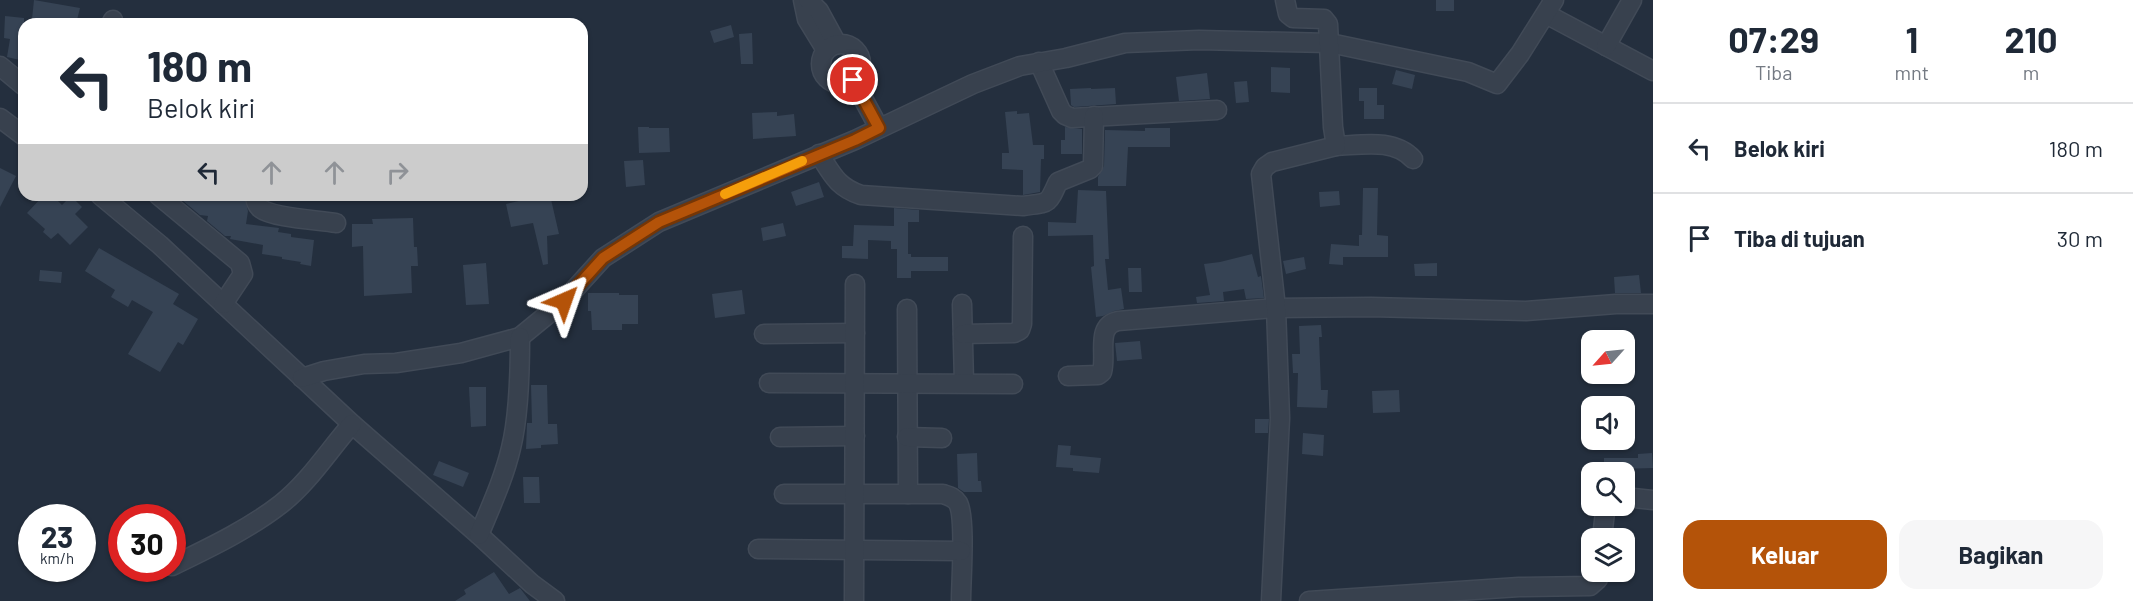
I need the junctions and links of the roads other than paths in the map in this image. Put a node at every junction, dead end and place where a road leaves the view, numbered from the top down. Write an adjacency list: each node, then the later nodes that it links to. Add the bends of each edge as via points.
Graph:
1 (803, 0): 8 (street, via 807,19)
2 (808, 0): 8 (street, via 819,10)
3 (1285, 0): 6 (street, via 1293,18 1324,19)
4 (1632, 0): 7 (street)
5 (1550, 7): 6 (street, via 1497,84 1468,72); 7 (street)
6 (1330, 43): 9 (street, via 1125,43); 19 (street)
7 (1606, 46): 11 (street)
8 (831, 47): 12 (street, via 848,44 857,51 860,72); 12 (street, via 821,61 823,72 831,81 842,84)
9 (1040, 62): 15 (street, via 1065,115); 17 (street, via 973,84)
10 (0, 66): 13 (street)
11 (1653, 71)
12 (853, 80): 17 (street)
13 (18, 81)
14 (1216, 110): 15 (street)
15 (1094, 116): 20 (street, via 1093,166 1058,182 1047,203 1023,206 861,195 839,184)
16 (0, 118): 18 (street)
17 (879, 128): 20 (street)
18 (18, 132)
19 (1336, 146): 21 (street, via 1395,146); 31 (street, via 1272,162 1261,174)
20 (819, 154): 36 (street, via 659,222 603,258 564,301)
21 (1413, 159)
22 (107, 201): 28 (street)
23 (165, 201): 28 (street, via 240,263 243,274)
24 (256, 201): 25 (street, via 263,210 285,216)
25 (336, 222)
26 (1023, 236): 35 (street, via 1020,330)
27 (855, 284): 33 (street)
28 (223, 304): 38 (street)
29 (962, 304): 35 (street)
30 (1653, 304): 31 (street, via 1526,311)
31 (1276, 308): 37 (street, via 1111,322 1104,329 1102,372); 63 (street, via 1280,418)
32 (907, 309): 41 (street)
33 (855, 333): 34 (street); 40 (street)
34 (764, 334)
35 (963, 334): 42 (street)
36 (520, 337): 38 (street, via 460,353 364,364); 54 (street, via 512,445)
37 (1068, 376)
38 (302, 378): 44 (street)
39 (769, 383): 40 (street)
40 (855, 383): 41 (street); 45 (street)
41 (907, 383): 42 (street); 47 (street)
42 (964, 383): 43 (street)
43 (1013, 384)
44 (352, 424): 54 (street); 58 (street, via 282,503 249,526)
45 (855, 435): 46 (street); 50 (street)
46 (780, 437)
47 (908, 437): 48 (street); 51 (street)
48 (942, 438)
49 (784, 494): 50 (street)
50 (854, 494): 51 (street); 56 (street)
51 (908, 494): 57 (street, via 952,497 960,509)
52 (1635, 497): 53 (street)
53 (1653, 500)
54 (479, 535): 60 (street)
55 (758, 549): 56 (street)
56 (854, 550): 57 (street); 61 (street)
57 (961, 551): 62 (street)
58 (186, 559)
59 (1595, 582): 64 (street, via 1590,586)
60 (555, 601)
61 (854, 601)
62 (961, 601)
63 (1271, 601)
64 (1309, 601)

